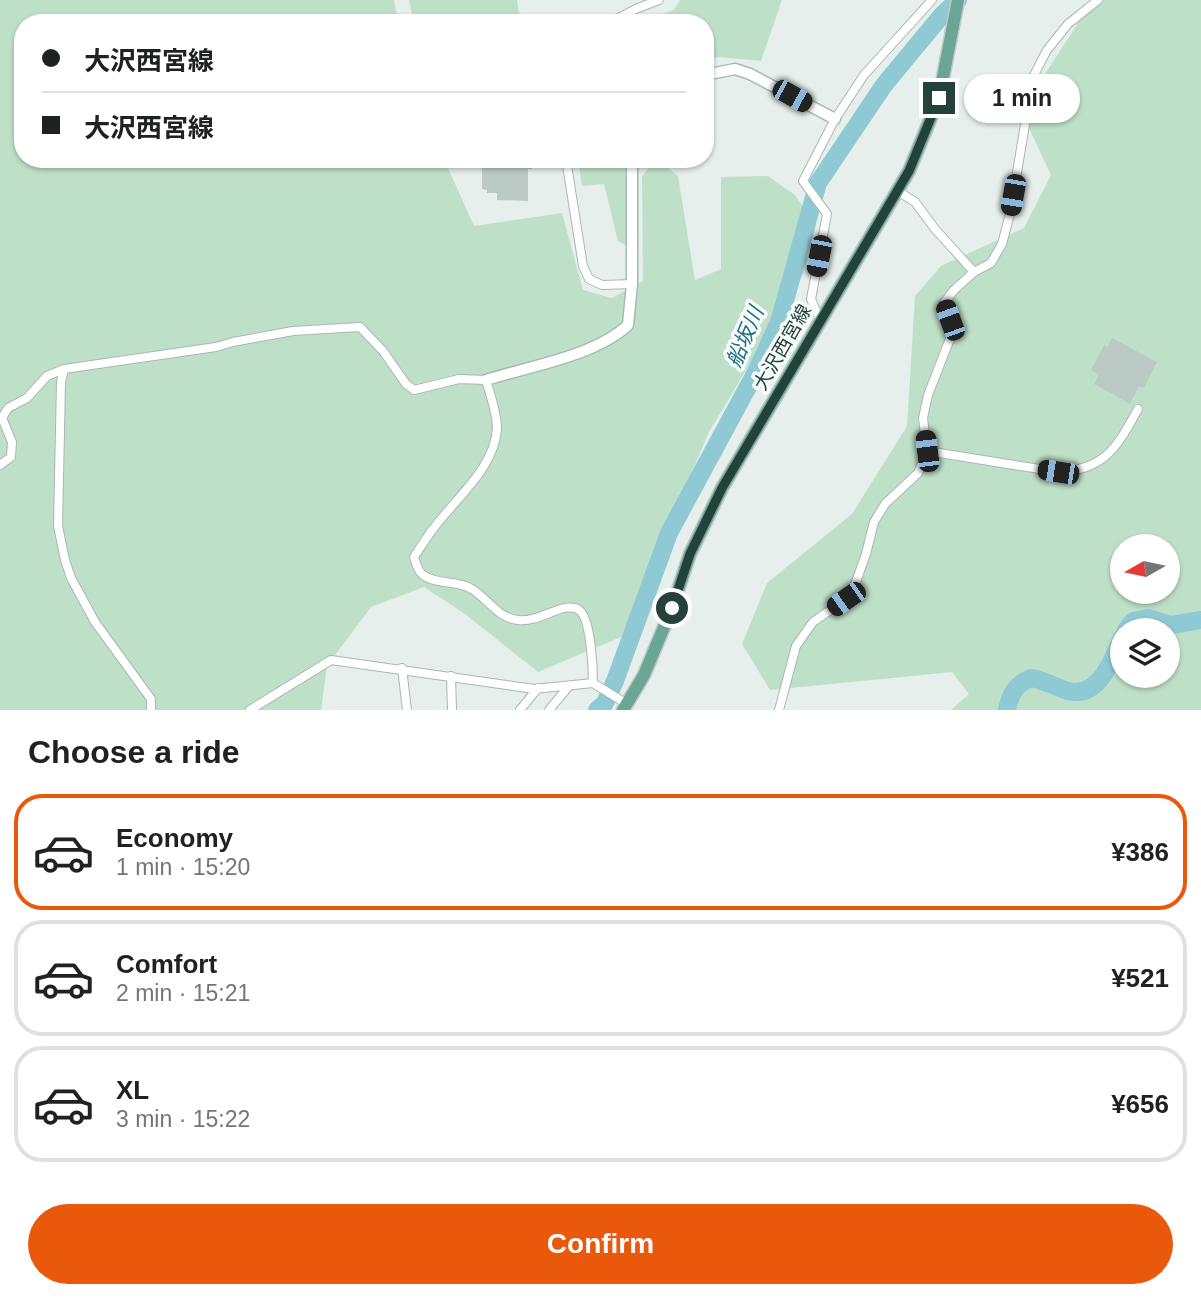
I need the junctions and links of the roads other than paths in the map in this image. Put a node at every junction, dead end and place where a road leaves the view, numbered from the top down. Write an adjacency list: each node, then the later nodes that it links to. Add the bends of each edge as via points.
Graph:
1 (659, 0): 5 (street)
2 (932, 0): 7 (street, via 864,75)
3 (958, 0): 10 (main road, 大沢西宮線, via 939,98 909,171)
4 (1098, 0): 11 (street, via 1068,24 1037,68 1002,244 991,263)
5 (626, 14)
6 (714, 73): 7 (street, via 735,69 751,74)
7 (835, 119): 13 (street, via 803,181 827,214 811,299)
8 (567, 168): 12 (street, via 589,279 602,285)
9 (632, 168): 12 (street)
10 (896, 190): 11 (street, via 915,202); 13 (main road, 大沢西宮線)
11 (974, 272): 17 (street, via 944,303 953,331 923,418)
12 (632, 284): 15 (street, via 628,324 615,337)
13 (820, 320): 24 (main road, 大沢西宮線, via 722,488 690,554 644,676)
14 (64, 369): 15 (street, via 293,331 360,327 414,390 459,379); 18 (street, via 47,376 27,398 8,408 2,418 12,442 10,457); 25 (street, via 58,526 65,560 96,622 151,699)
15 (486, 380): 21 (street, via 497,426 494,444 486,463 414,557 416,565 422,575 435,581 468,587 514,620 568,607 580,610)
16 (1138, 409): 17 (street, via 1118,445 1099,463 1078,471 1058,472)
17 (927, 451): 31 (street, via 918,473 885,503 873,522 853,590 813,622 796,646)
18 (0, 465)
19 (402, 668): 20 (street); 26 (street, via 331,660); 27 (street)
20 (451, 676): 23 (street); 28 (street)
21 (595, 684): 22 (street); 24 (street)
22 (569, 686): 23 (street); 30 (street)
23 (538, 688): 29 (street)
24 (624, 705)
25 (151, 710)
26 (250, 710)
27 (407, 710)
28 (452, 710)
29 (520, 710)
30 (549, 710)
31 (779, 710)

